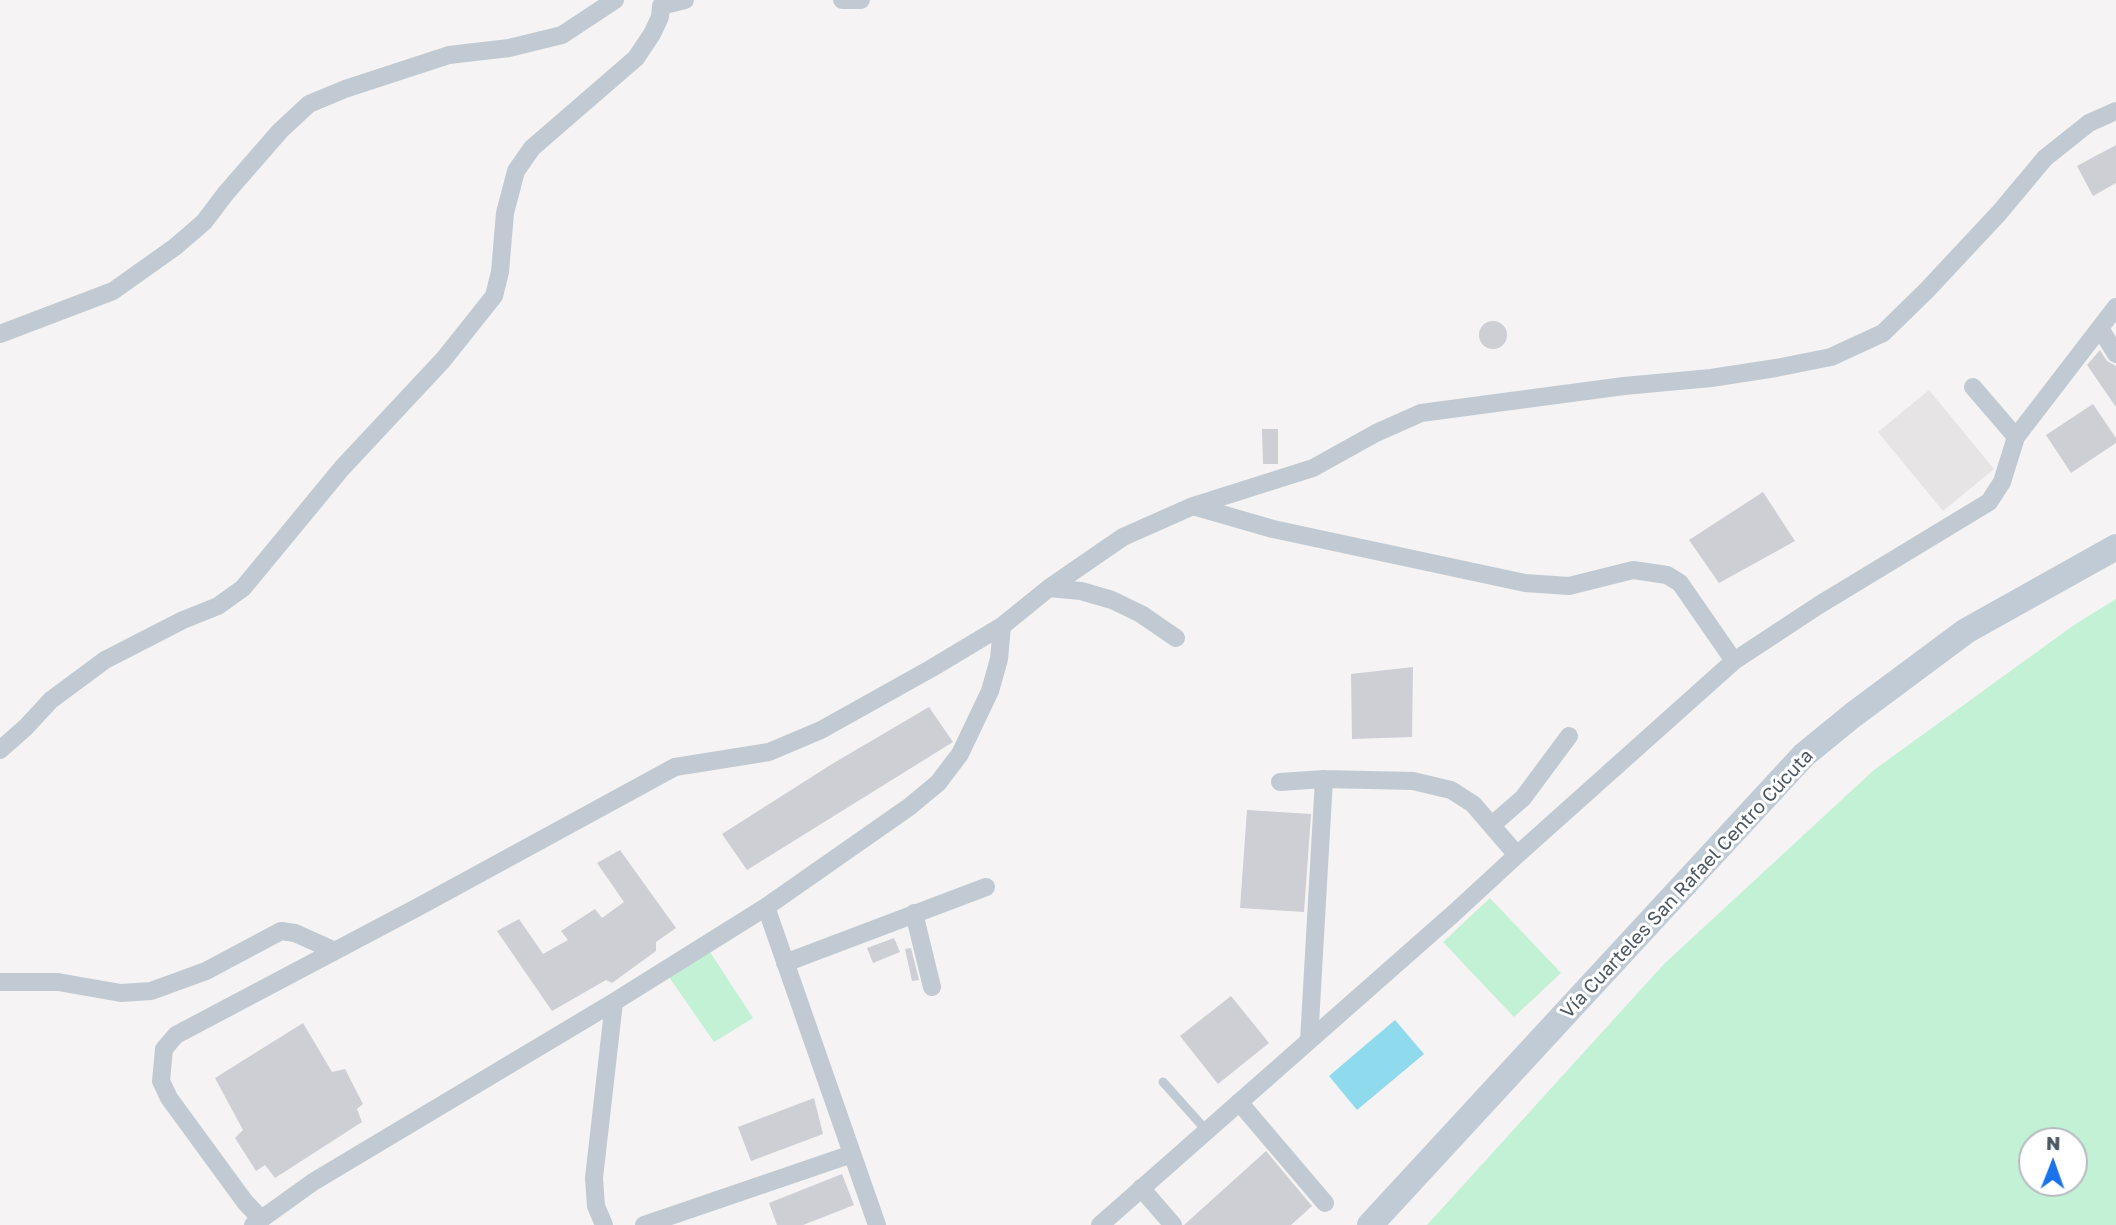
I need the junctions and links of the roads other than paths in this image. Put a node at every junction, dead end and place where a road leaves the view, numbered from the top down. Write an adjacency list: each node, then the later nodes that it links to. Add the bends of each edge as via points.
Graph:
1 (615, 0): 9 (street, via 562,35 509,48 449,55 309,104 280,131 204,222 175,247 113,291)
2 (685, 0): 5 (street)
3 (842, 0): 4 (street)
4 (861, 0)
5 (658, 3): 20 (street, via 660,17 636,58 532,148 516,171 505,213 494,296 443,360 342,468 243,589 218,606 105,660 51,700)
6 (2116, 111): 13 (street, via 2088,123 2045,159 1883,333 1831,357 1712,378 1421,412 1313,468)
7 (2116, 307): 8 (street)
8 (2101, 330): 10 (street); 12 (street)
9 (0, 334)
10 (2116, 354)
11 (1973, 387): 12 (street)
12 (2016, 437): 18 (street, via 2002,482 1989,502)
13 (1193, 506): 15 (street, via 1123,537); 18 (street, via 1273,529 1525,583 1569,586 1633,570 1667,575 1680,583)
14 (2116, 547): 46 (main road, Vía Cuarteles San Rafael Centro Cúcuta, via 1966,631 1804,755)
15 (1049, 588): 16 (street); 17 (street, via 1112,600)
16 (1002, 626): 26 (street, via 990,691 960,754 938,783); 28 (street, via 821,730 769,752 675,767)
17 (1177, 638)
18 (1734, 661): 24 (street)
19 (1569, 736): 23 (street, via 1523,798)
20 (0, 750)
21 (1324, 779): 22 (street); 23 (street, via 1413,781 1451,790 1473,804); 33 (street)
22 (1280, 782)
23 (1492, 825): 24 (street)
24 (1517, 855): 33 (street)
25 (986, 887): 27 (street)
26 (766, 907): 29 (street); 32 (street)
27 (914, 913): 29 (street); 31 (street)
28 (335, 951): 30 (street, via 281,931 206,971 151,991 121,993 58,982); 40 (street, via 176,1035 164,1049 161,1080 169,1098)
29 (785, 963): 37 (street)
30 (0, 982)
31 (932, 987)
32 (614, 1002): 40 (street, via 313,1182); 41 (street, via 594,1178 596,1206)
33 (1309, 1041): 35 (street)
34 (1163, 1082): 36 (lane)
35 (1239, 1101): 36 (street); 39 (street)
36 (1206, 1130): 38 (street)
37 (852, 1154): 42 (street); 43 (street)
38 (1141, 1188): 44 (street); 45 (street)
39 (1325, 1203)
40 (257, 1222)
41 (604, 1225)
42 (644, 1225)
43 (877, 1225)
44 (1100, 1225)
45 (1173, 1225)
46 (1370, 1225)

